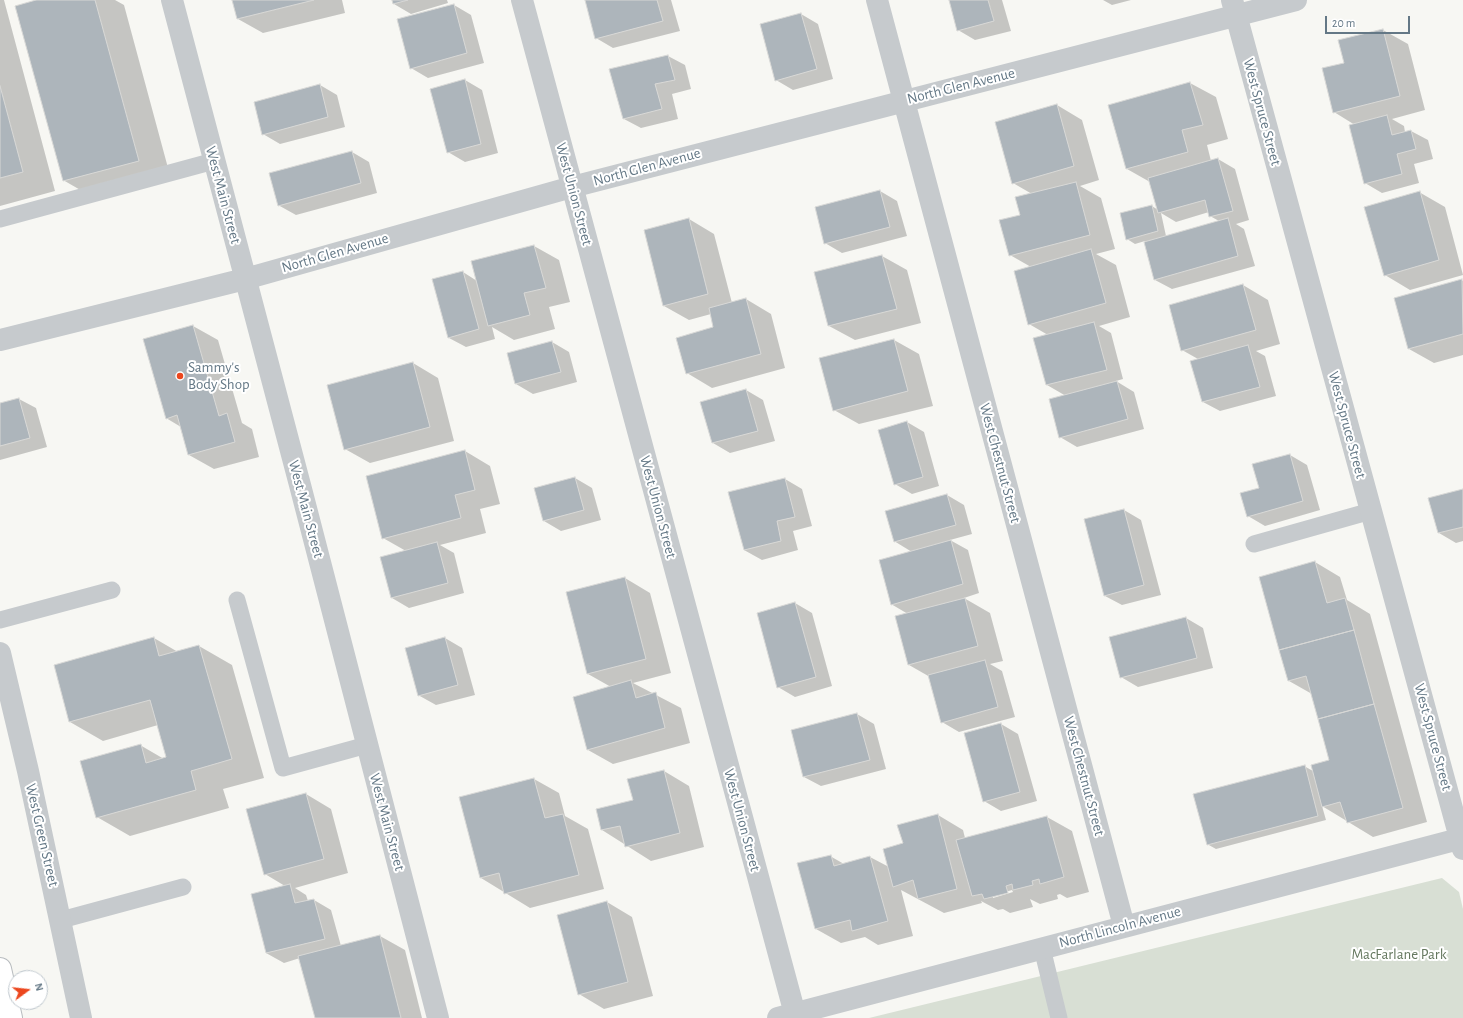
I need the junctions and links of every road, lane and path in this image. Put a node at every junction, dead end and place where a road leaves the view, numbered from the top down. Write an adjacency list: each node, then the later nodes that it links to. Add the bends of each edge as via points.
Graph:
1 (172, 0): 7 (street, West Main Street)
2 (522, 0): 8 (street, West Union Street)
3 (877, 0): 6 (street, West Chestnut Street)
4 (1296, 0): 5 (street, North Glen Avenue)
5 (1234, 8): 6 (street, North Glen Avenue); 12 (street, West Spruce Street)
6 (904, 100): 8 (street, North Glen Avenue); 22 (street, West Chestnut Street)
7 (214, 161): 9 (lane); 10 (street, West Main Street)
8 (572, 187): 10 (street, North Glen Avenue); 25 (street, West Union Street)
9 (0, 219)
10 (245, 279): 11 (street, North Glen Avenue); 18 (street, West Main Street)
11 (0, 340)
12 (1371, 511): 13 (lane); 19 (street, West Spruce Street)
13 (1254, 544)
14 (112, 590): 16 (lane)
15 (237, 600): 18 (lane, via 283,768)
16 (0, 620)
17 (0, 653): 21 (street, West Green Street)
18 (367, 745): 28 (street, West Main Street)
19 (1462, 842): 22 (street, North Lincoln Avenue)
20 (183, 887): 21 (lane)
21 (61, 920): 27 (street, West Green Street)
22 (1124, 926): 23 (street, North Lincoln Avenue)
23 (1042, 948): 25 (street, North Lincoln Avenue); 29 (lane)
24 (0, 969): 26 (highway)
25 (786, 1016)
26 (11, 1018)
27 (81, 1018)
28 (438, 1018)
29 (1059, 1018)

